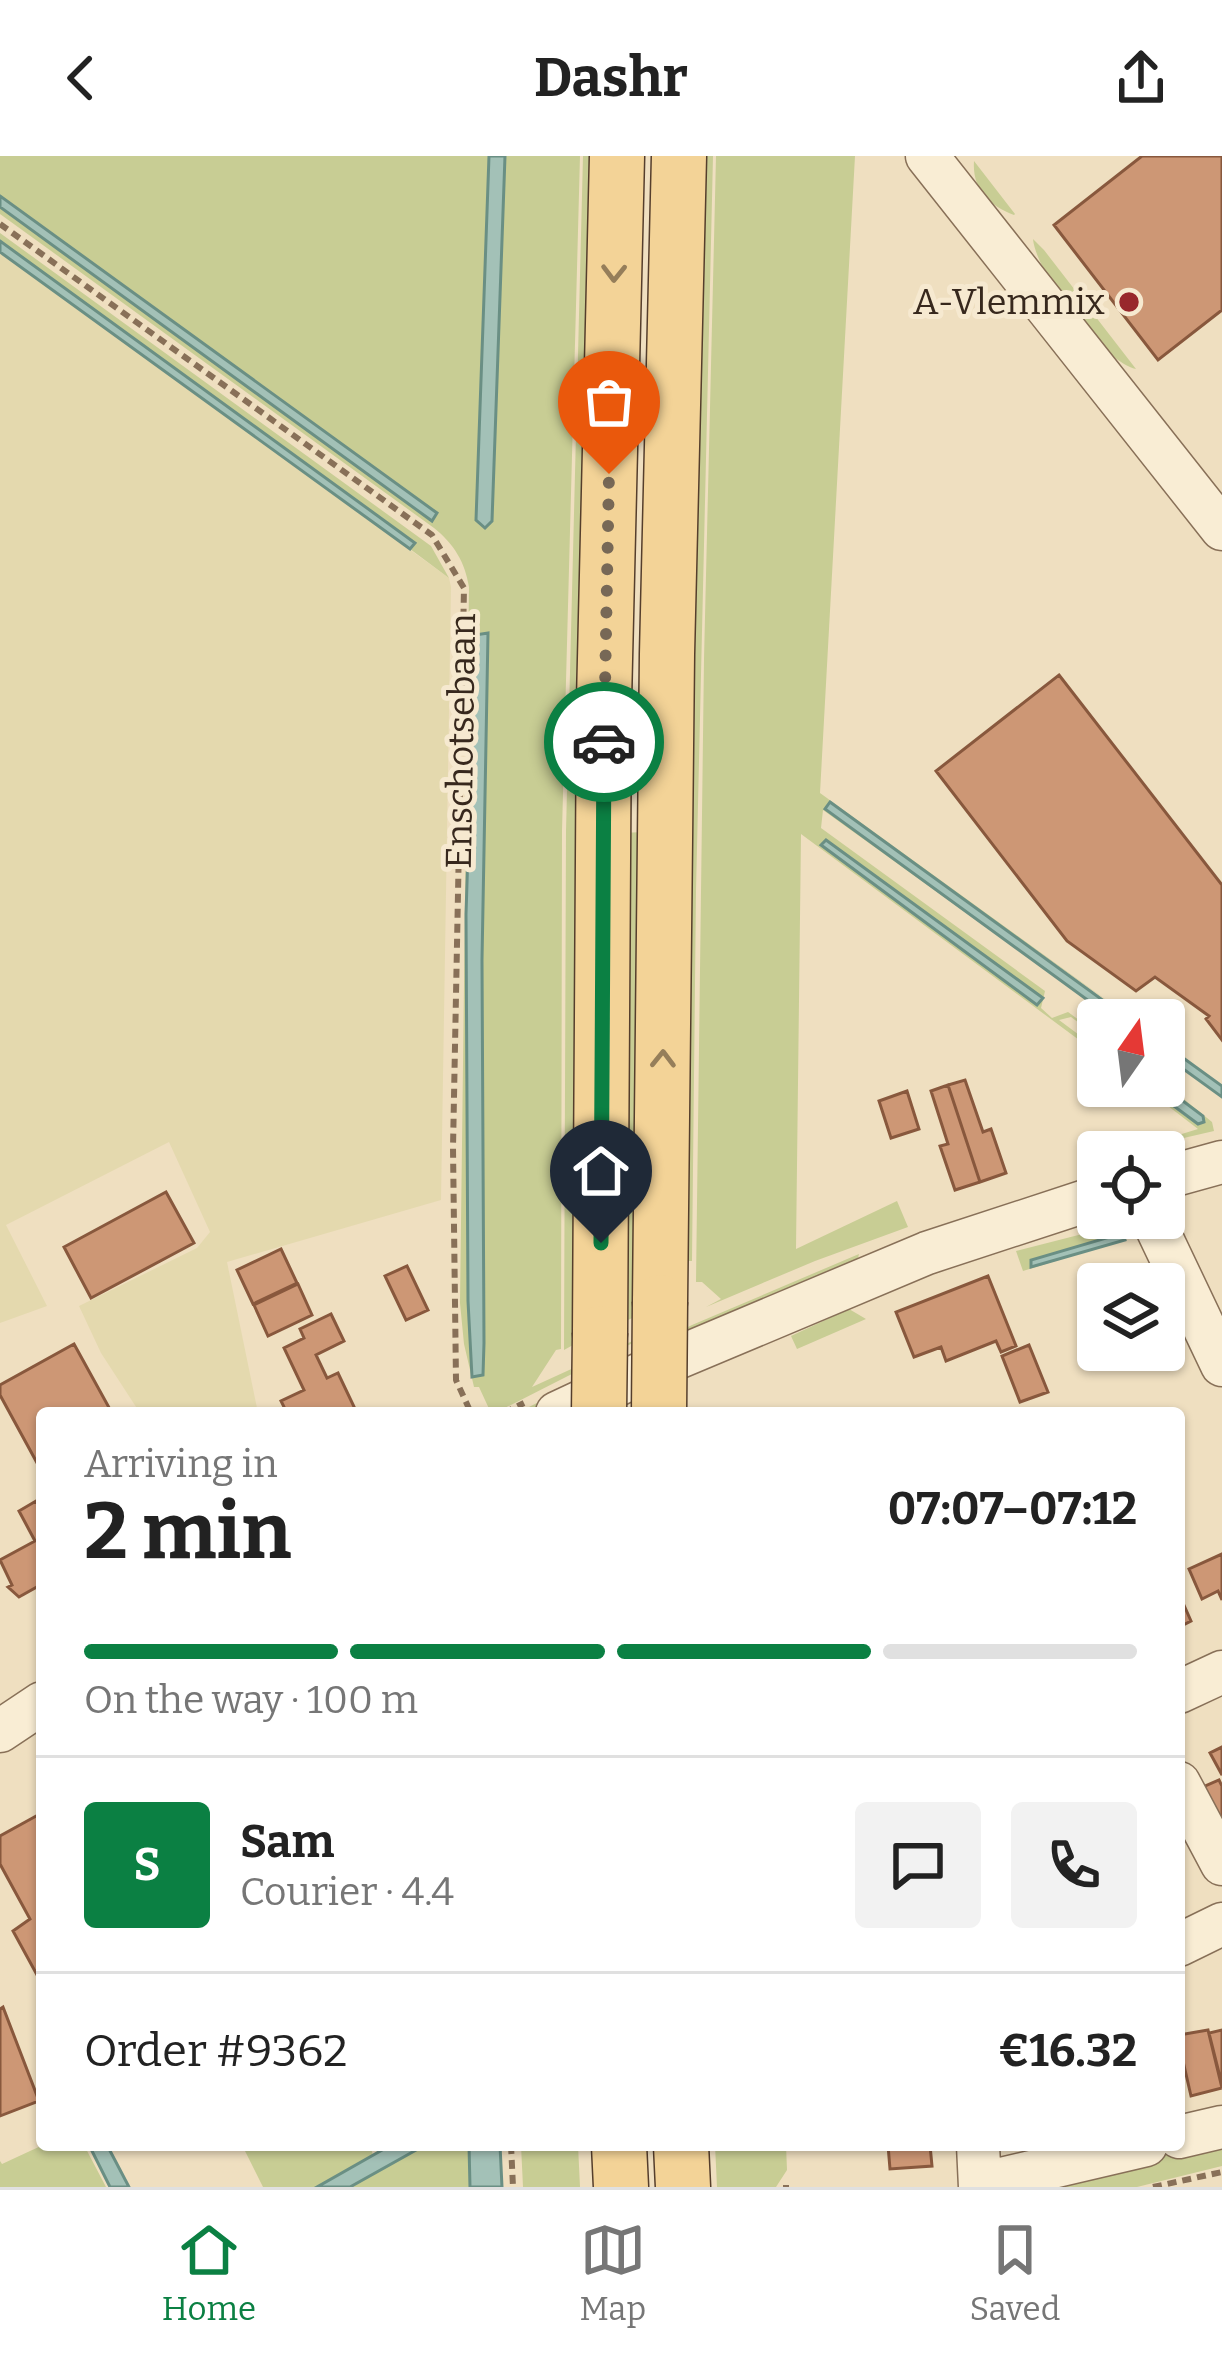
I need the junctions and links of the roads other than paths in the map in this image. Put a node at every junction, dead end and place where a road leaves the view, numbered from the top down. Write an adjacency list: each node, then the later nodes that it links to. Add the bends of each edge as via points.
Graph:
1 (617, 156): 11 (main road, one-way to 11, bridge)
2 (679, 156): 12 (main road, one-way to 2, bridge)
3 (927, 156): 4 (street)
4 (1222, 529)
5 (1222, 1162): 6 (street)
6 (1185, 1172)
7 (1077, 1204): 10 (street, via 928,1253)
8 (1162, 1239): 9 (street)
9 (1222, 1365)
10 (570, 1407)
11 (599, 1407)
12 (659, 1407)
13 (1222, 1672): 14 (street)
14 (1185, 1689)
15 (36, 1707): 16 (street)
16 (0, 1731)
17 (1185, 1794): 18 (street)
18 (1222, 1864)
19 (1222, 1924): 20 (street)
20 (1185, 1942)
21 (1222, 2127): 22 (street)
22 (1185, 2136)
23 (619, 2151): 27 (main road)
24 (681, 2151): 28 (main road)
25 (1109, 2151): 26 (street)
26 (979, 2172)
27 (621, 2187)
28 (682, 2187)

